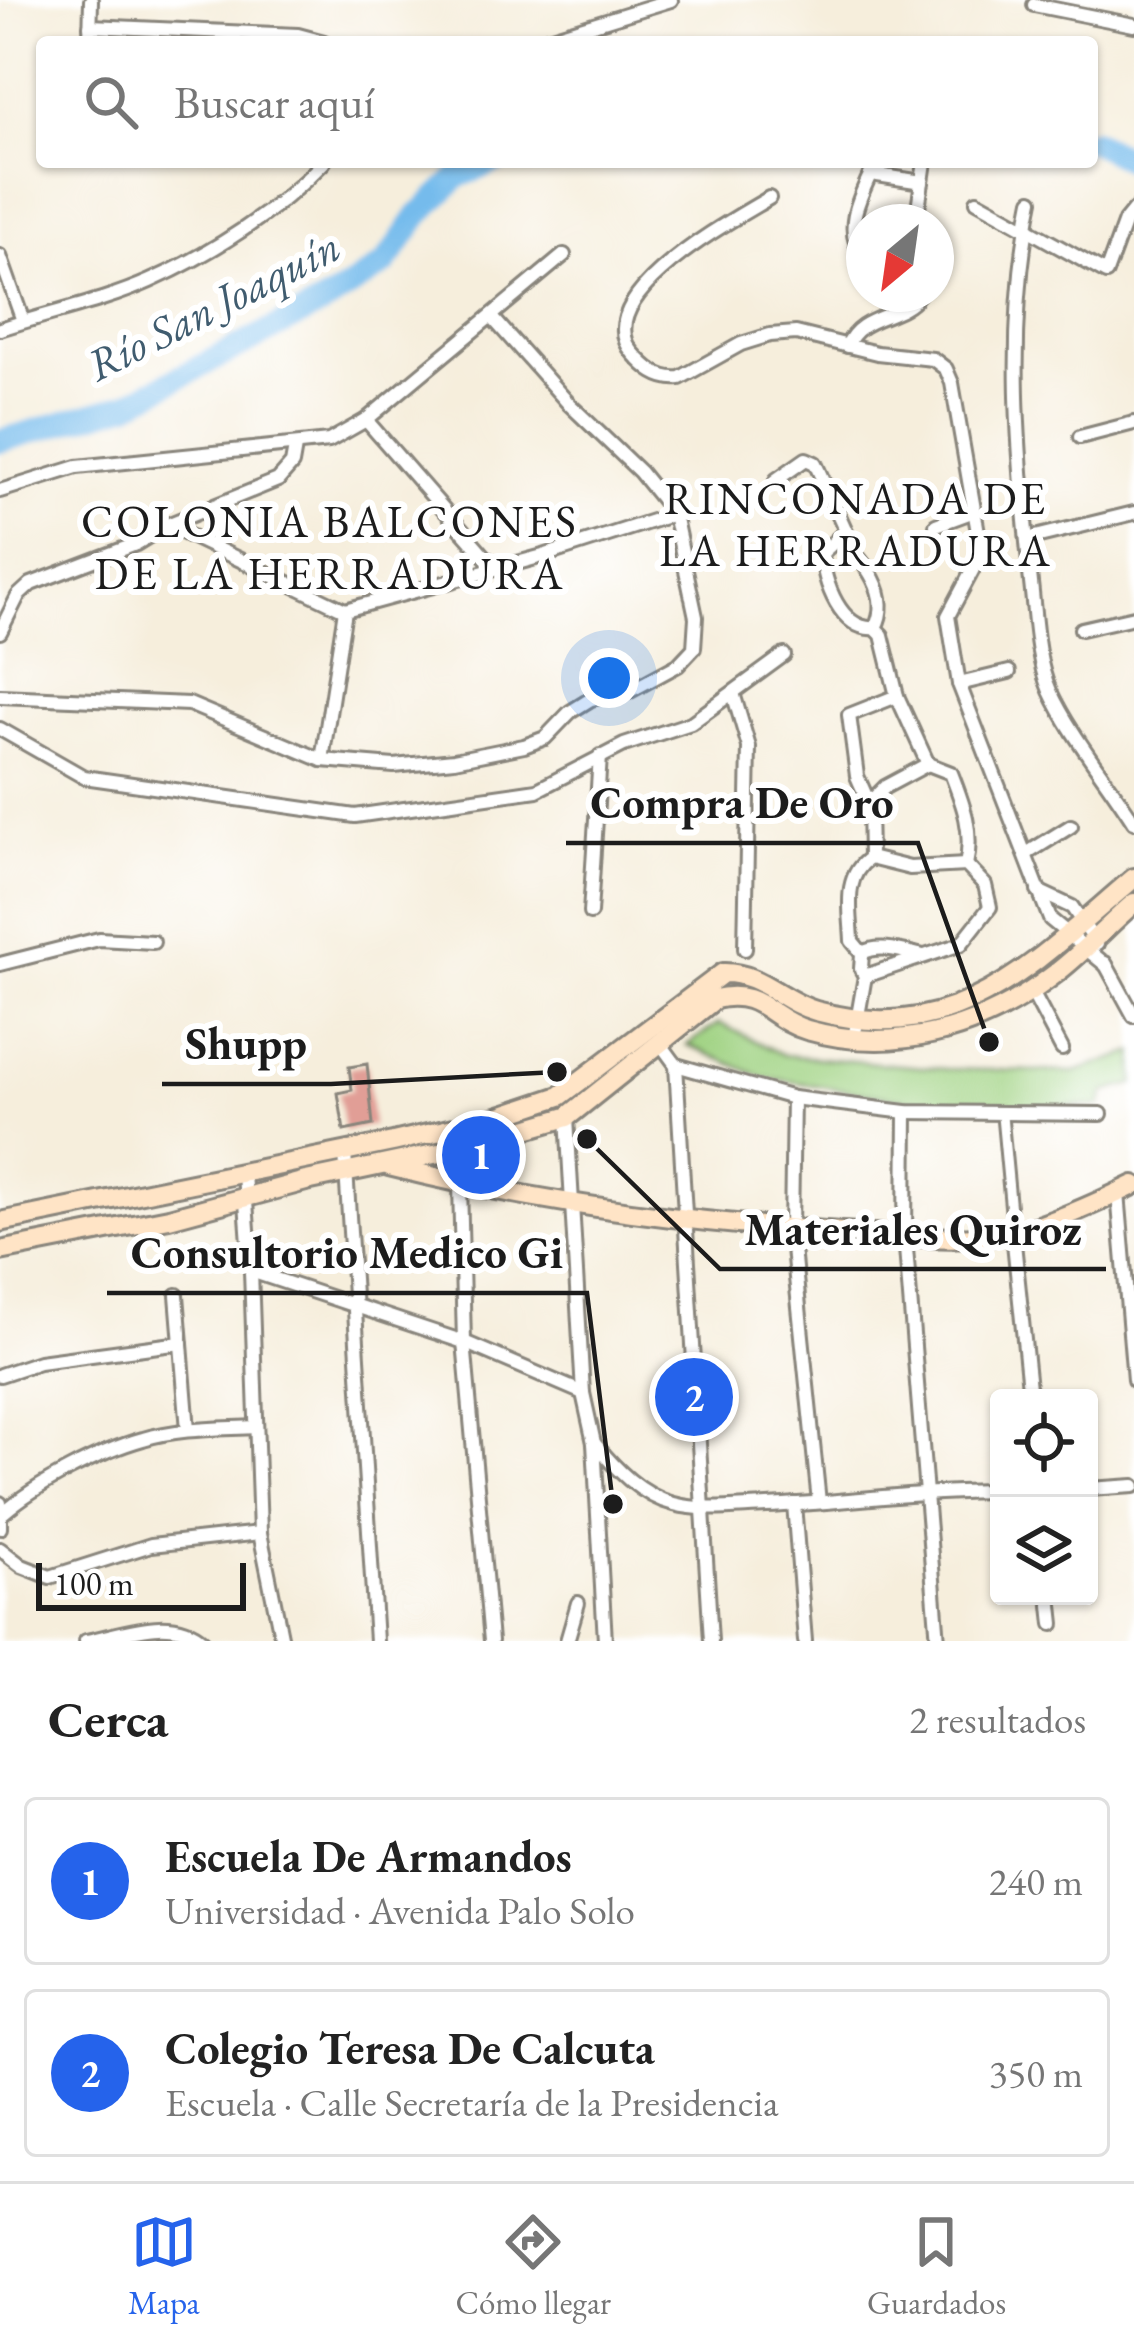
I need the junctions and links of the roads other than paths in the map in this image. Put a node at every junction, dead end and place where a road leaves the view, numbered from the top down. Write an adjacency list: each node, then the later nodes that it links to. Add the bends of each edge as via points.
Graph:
1 (91, 0): 7 (street)
2 (671, 0): 5 (street)
3 (1059, 4): 4 (street); 6 (street)
4 (1034, 5)
5 (640, 6): 10 (street)
6 (1134, 25)
7 (90, 26): 8 (street); 9 (street)
8 (90, 36)
9 (241, 36)
10 (552, 36)
11 (318, 168): 26 (street, via 244,229 148,282)
12 (874, 168): 14 (street); 18 (street)
13 (924, 168): 14 (street)
14 (922, 182): 19 (street)
15 (769, 198): 28 (street, via 670,259 625,323 627,345 658,375 680,378 770,335)
16 (1031, 200): 21 (street)
17 (977, 201): 21 (street)
18 (858, 204)
19 (919, 204)
20 (1134, 210): 21 (street, via 1106,273)
21 (1025, 231): 41 (street, via 1017,279)
22 (564, 255): 25 (street)
23 (0, 256): 26 (street)
24 (893, 312): 28 (street, via 860,326)
25 (491, 316): 29 (street); 37 (street)
26 (22, 321): 27 (street)
27 (0, 328)
28 (847, 346): 35 (street, via 933,359 946,369)
29 (366, 420): 32 (street, via 329,441); 42 (street)
30 (1134, 423): 31 (street)
31 (1080, 437)
32 (295, 446): 34 (street, via 77,467); 38 (street, via 278,480)
33 (776, 480): 40 (street, via 806,459 815,463 846,531)
34 (0, 490)
35 (974, 511): 39 (street); 50 (street, via 979,558 949,616)
36 (1134, 512): 41 (street)
37 (674, 514): 42 (street); 56 (street, via 696,617 694,648 678,664 630,691 591,699 524,746 394,766)
38 (167, 525): 43 (street); 47 (street, via 31,584)
39 (936, 525)
40 (840, 538): 45 (street, via 880,594); 45 (street, via 822,553 823,568 845,618)
41 (1027, 539): 59 (street, via 1050,690)
42 (495, 568): 43 (street)
43 (345, 610): 56 (street)
44 (1134, 617): 46 (street)
45 (875, 628): 53 (street)
46 (1081, 629)
47 (0, 632)
48 (784, 655): 51 (street)
49 (1009, 672): 50 (street)
50 (959, 684): 61 (street)
51 (733, 693): 55 (street, via 691,723); 71 (street, via 748,747)
52 (0, 696): 56 (street, via 189,704)
53 (897, 696): 57 (street); 58 (street, via 849,715)
54 (0, 729): 55 (street, via 84,777 355,816 538,790)
55 (600, 756): 67 (street)
56 (322, 760)
57 (928, 764): 58 (street); 63 (street, via 951,773 967,817)
58 (869, 803): 62 (street)
59 (1134, 822)
60 (1071, 826): 61 (street)
61 (1026, 854): 65 (street)
62 (870, 858): 63 (street, via 910,868); 72 (street, via 850,879 852,941)
63 (966, 865): 73 (street, via 985,885 990,907 961,944)
64 (1134, 878): 69 (main road)
65 (1038, 891): 68 (street); 69 (street, via 1067,903)
66 (1134, 903): 69 (main road)
67 (590, 913)
68 (1065, 934): 69 (main road); 78 (main road, via 952,1011 905,1022)
69 (1088, 936): 76 (main road); 77 (street)
70 (153, 942): 74 (street, via 99,939)
71 (745, 950)
72 (862, 953): 73 (street); 75 (street)
73 (930, 957): 75 (street)
74 (0, 964)
75 (865, 976): 78 (street)
76 (1032, 992): 79 (main road, via 959,1028 904,1041); 81 (street)
77 (1134, 1016)
78 (856, 1019): 79 (street); 89 (main road, via 810,1010 740,973 722,973 560,1096)
79 (854, 1040): 80 (main road, via 802,1029 736,994 715,999)
80 (660, 1043): 82 (street); 87 (main road)
81 (1062, 1049)
82 (676, 1064): 83 (street); 96 (street)
83 (793, 1098): 84 (street); 98 (street)
84 (906, 1112): 86 (street); 100 (street)
85 (1101, 1114): 86 (street)
86 (1001, 1115): 99 (street)
87 (567, 1117): 88 (main road); 95 (street)
88 (458, 1149): 90 (main road); 92 (street)
89 (346, 1162): 90 (main road); 91 (main road); 94 (main road); 105 (street)
90 (382, 1164): 92 (main road)
91 (244, 1174): 94 (street); 97 (main road)
92 (460, 1184): 95 (main road); 106 (street)
93 (1126, 1189): 99 (main road); 102 (street)
94 (246, 1198): 101 (main road); 103 (street)
95 (574, 1203): 96 (main road); 111 (street)
96 (688, 1217): 98 (main road); 121 (street)
97 (0, 1222)
98 (791, 1229): 100 (main road); 119 (street)
99 (1013, 1233): 100 (main road); 110 (street)
100 (905, 1236): 117 (street)
101 (0, 1251)
102 (1129, 1260): 109 (street)
103 (251, 1270): 105 (street); 112 (street)
104 (178, 1295): 107 (street)
105 (353, 1305): 106 (street); 131 (street)
106 (464, 1342): 111 (street); 132 (street)
107 (181, 1343): 108 (street, via 39,1362); 113 (street)
108 (0, 1375)
109 (1134, 1380)
110 (1029, 1389)
111 (583, 1393): 114 (street)
112 (255, 1427): 113 (street); 123 (street)
113 (188, 1430): 122 (street, via 141,1439 20,1497)
114 (594, 1443): 121 (street, via 637,1486); 134 (street)
115 (1134, 1486): 116 (street)
116 (1098, 1488)
117 (926, 1491): 118 (street); 119 (street); 137 (street)
118 (990, 1491)
119 (819, 1502): 120 (street)
120 (794, 1504): 121 (street); 136 (street)
121 (702, 1509): 135 (street)
122 (1, 1514)
123 (260, 1533): 124 (street, via 151,1545 50,1576); 130 (street)
124 (0, 1549)
125 (578, 1603): 133 (street)
126 (1051, 1605): 127 (street)
127 (1052, 1624)
128 (86, 1641): 129 (street, via 170,1626)
129 (203, 1641)
130 (282, 1641)
131 (376, 1641)
132 (490, 1641)
133 (567, 1641)
134 (605, 1641)
135 (711, 1641)
136 (805, 1641)
137 (938, 1641)

